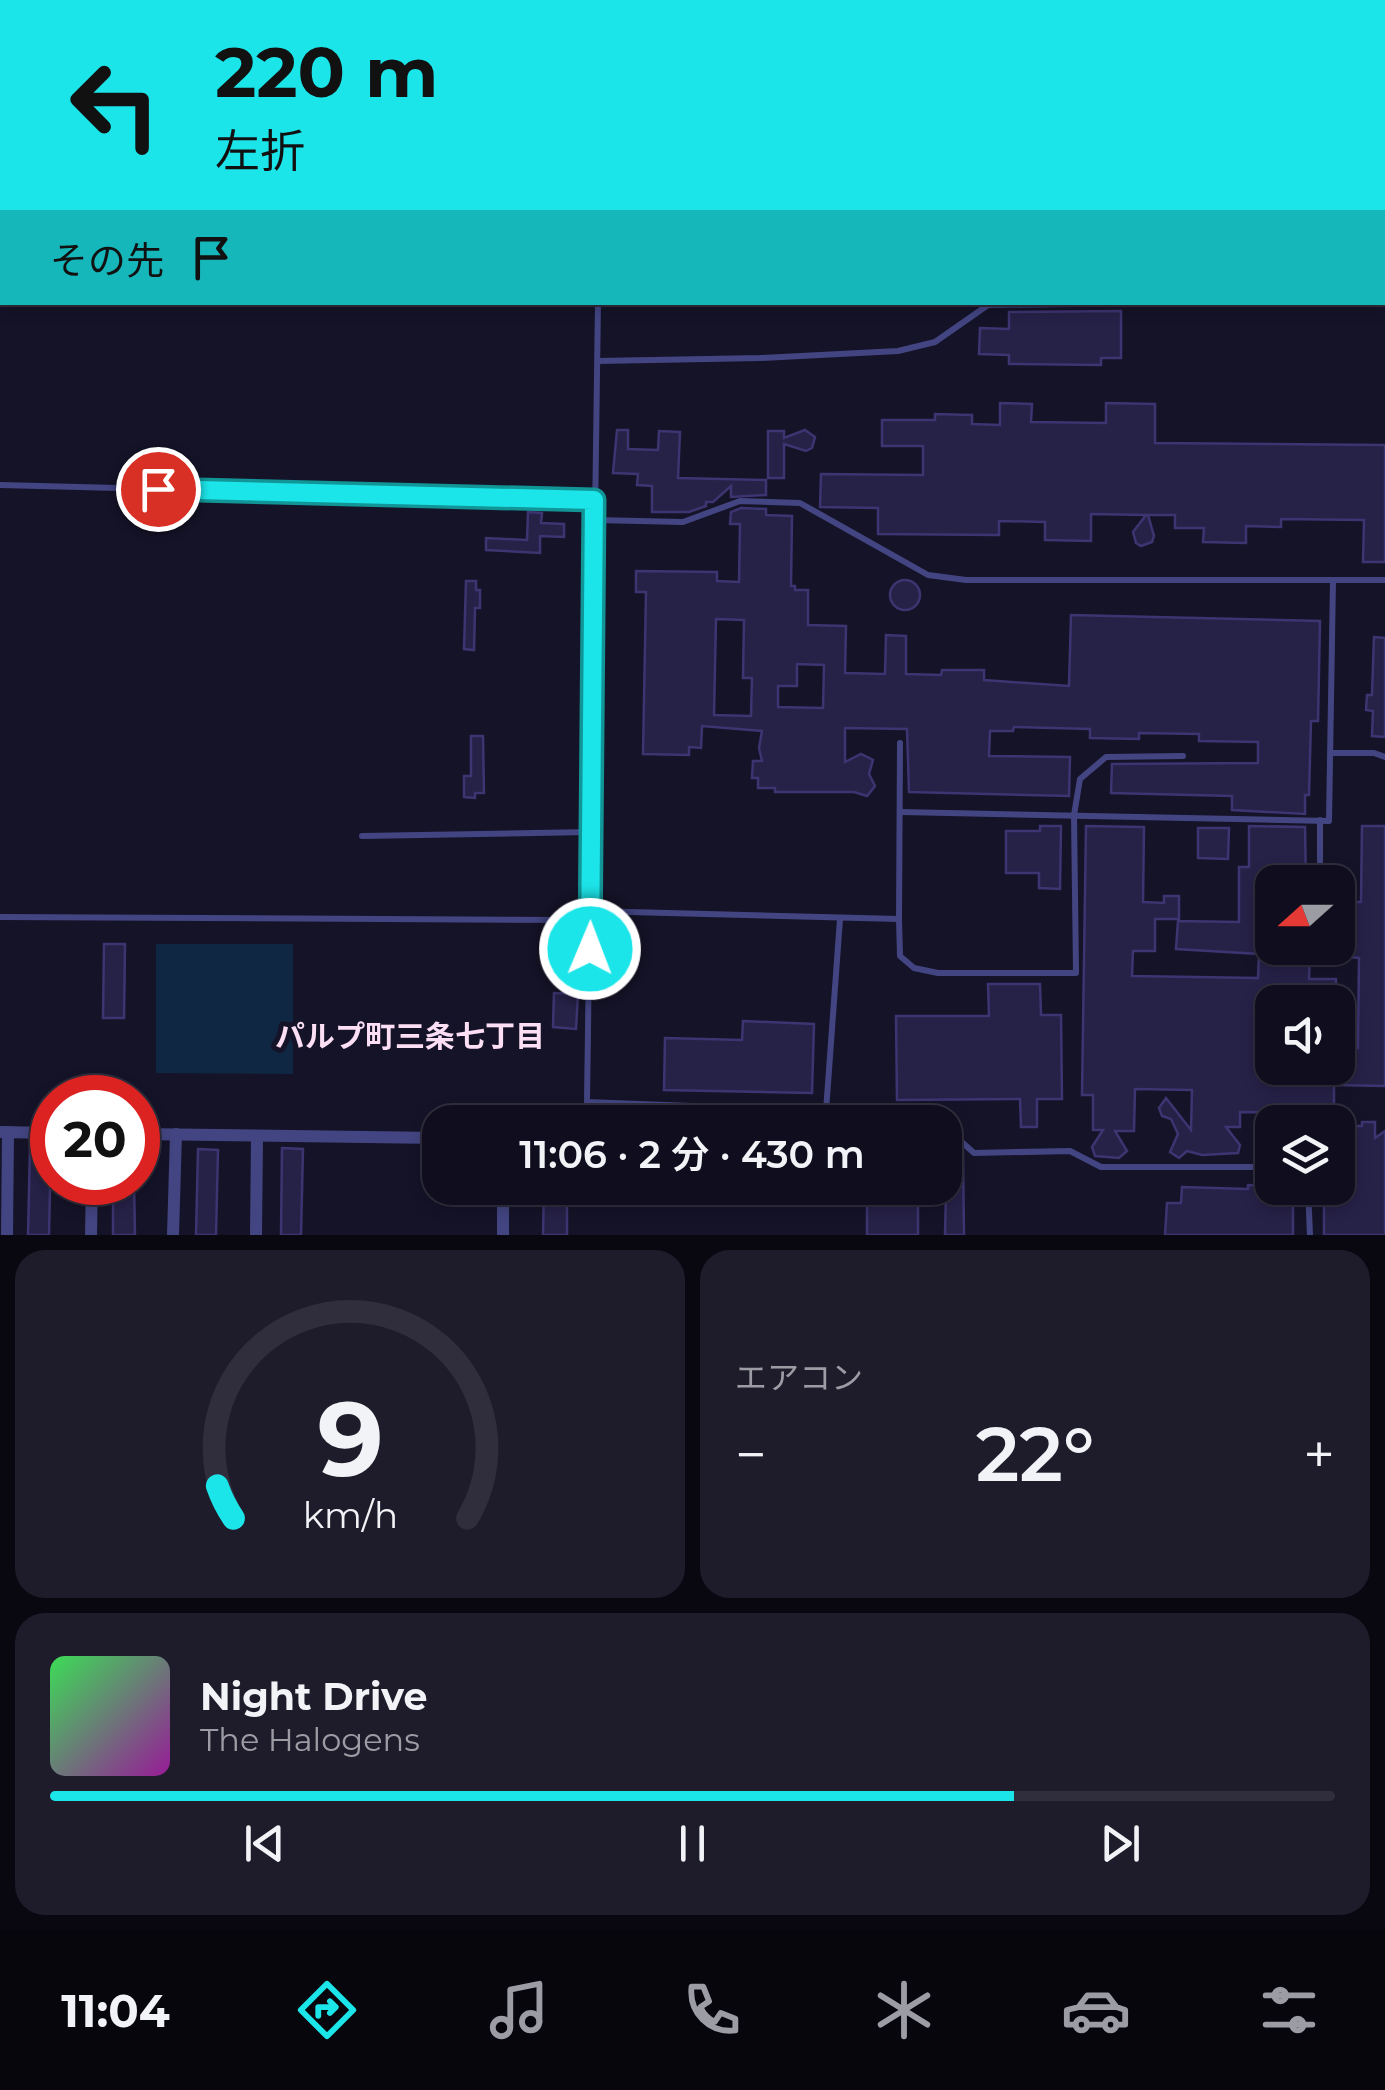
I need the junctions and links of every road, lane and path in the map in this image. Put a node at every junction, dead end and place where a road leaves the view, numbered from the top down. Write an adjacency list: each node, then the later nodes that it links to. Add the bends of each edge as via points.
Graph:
1 (598, 305): 3 (lane)
2 (987, 305): 3 (lane, via 935,342 898,351)
3 (597, 360): 5 (lane)
4 (0, 485): 5 (lane)
5 (594, 500): 6 (lane)
6 (595, 520): 7 (lane, via 683,522 740,501 800,502 928,575); 16 (lane)
7 (1333, 580): 8 (lane); 10 (lane)
8 (1385, 580)
9 (900, 743): 13 (lane)
10 (1331, 753): 12 (lane); 15 (lane, via 1330,821)
11 (1182, 756): 14 (lane, via 1106,757 1080,779)
12 (1385, 757)
13 (901, 812): 14 (lane); 21 (lane)
14 (1074, 816): 15 (lane); 21 (lane, via 1076,972 914,968 900,956)
15 (1320, 820): 18 (lane)
16 (590, 832): 17 (lane); 19 (lane)
17 (362, 836)
18 (1320, 865)
19 (592, 911): 20 (lane, via 569,920); 22 (lane); 23 (lane, via 587,1102)
20 (0, 918)
21 (899, 918): 22 (lane)
22 (840, 919): 24 (lane)
23 (667, 1105)
24 (826, 1105)
25 (4, 1132): 26 (street); 36 (street)
26 (30, 1133)
27 (160, 1134): 28 (street)
28 (176, 1134): 29 (street); 38 (street)
29 (257, 1136): 30 (street); 39 (street)
30 (422, 1138)
31 (962, 1142): 32 (lane, via 974,1153 1070,1151 1101,1168)
32 (1255, 1167)
33 (92, 1205): 37 (street)
34 (503, 1205): 40 (street)
35 (1309, 1205): 41 (lane)
36 (7, 1235)
37 (91, 1235)
38 (173, 1235)
39 (256, 1235)
40 (503, 1235)
41 (1310, 1235)

